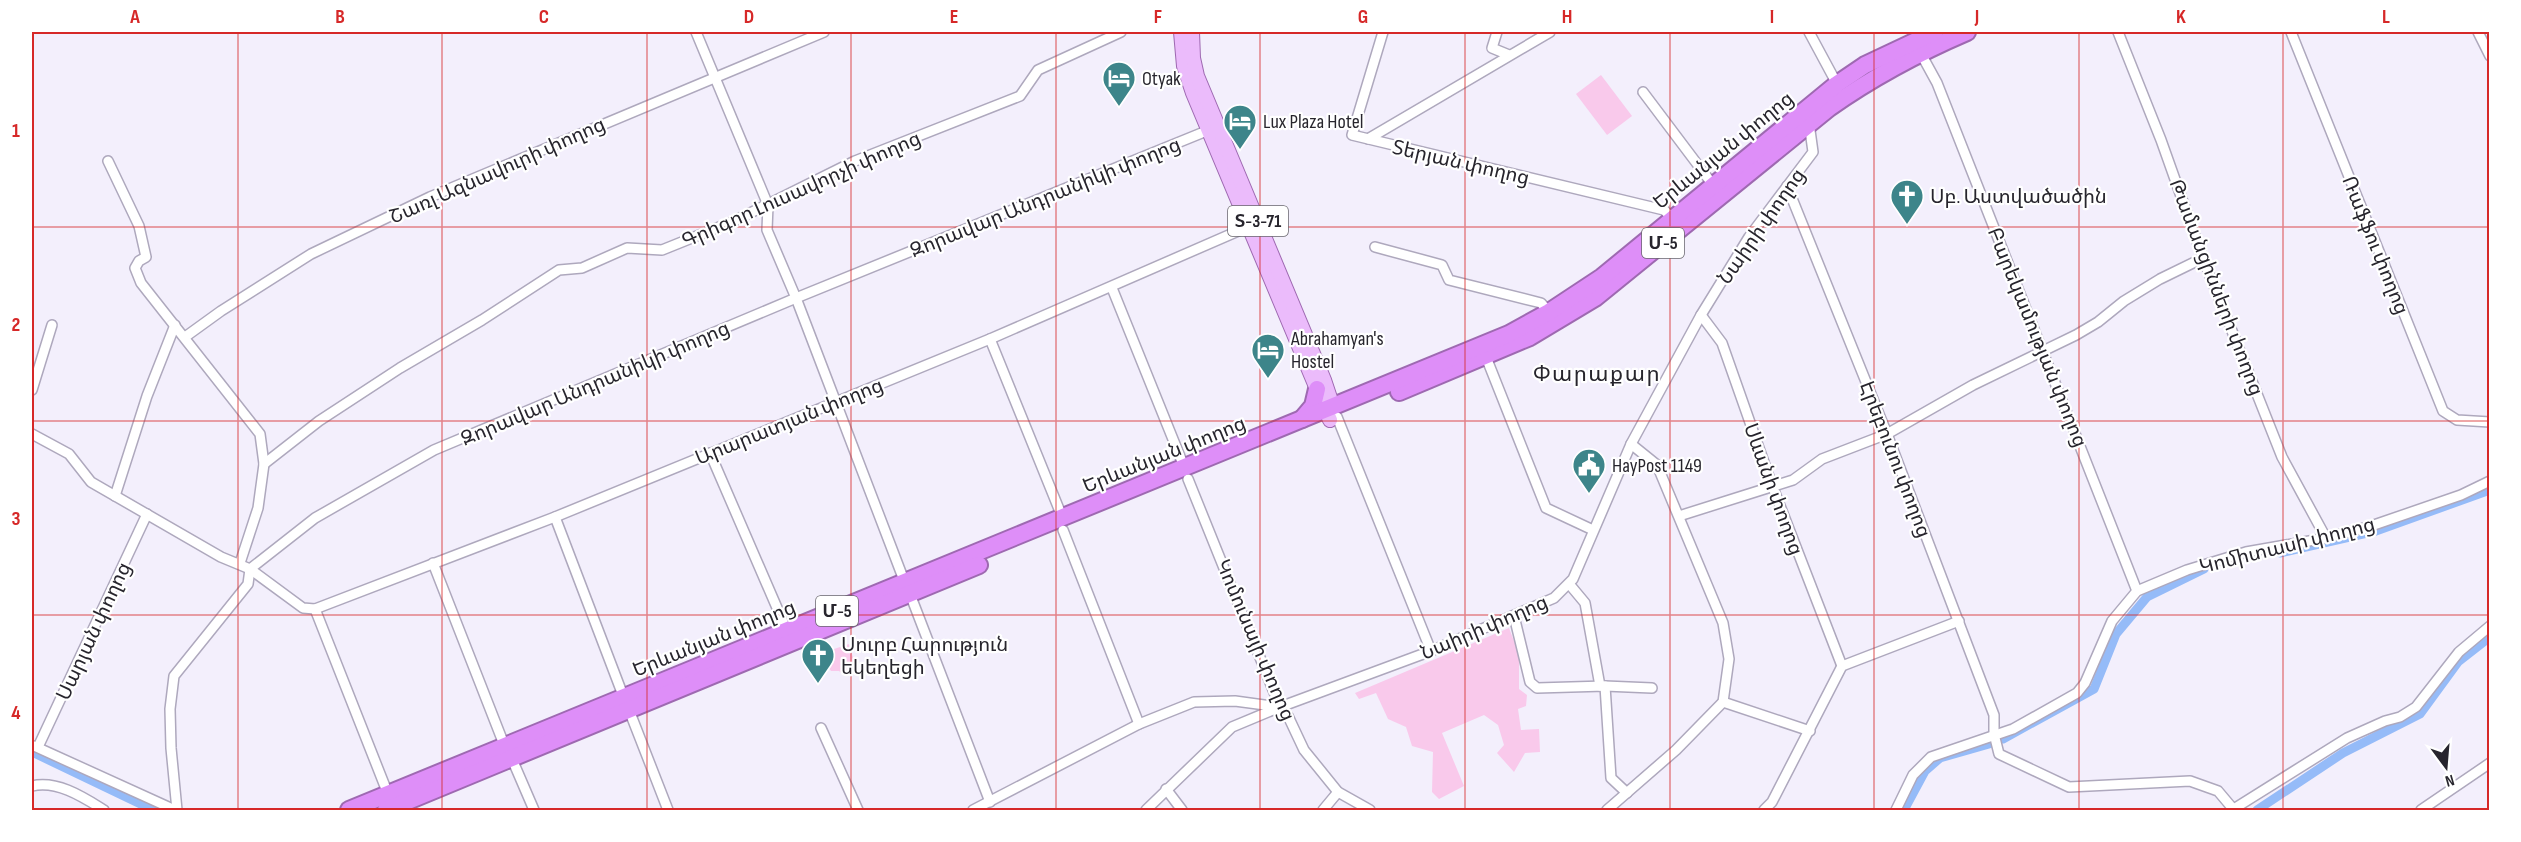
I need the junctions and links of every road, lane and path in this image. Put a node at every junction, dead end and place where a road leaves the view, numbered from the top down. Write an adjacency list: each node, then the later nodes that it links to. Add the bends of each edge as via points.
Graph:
1 (696, 32): 18 (street)
2 (824, 32): 18 (street, Շառլ Ազնավուրի փողոց)
3 (1121, 32): 27 (street, Գրիգոր Լուսավորչի փողոց, via 1038,70 1020,96 855,161)
4 (1181, 32): 22 (main road, Տ-3-71, via 1186,75)
5 (1192, 32): 29 (main road, Տ-3-71, via 1197,76)
6 (1383, 32): 23 (street, Տերյան փողոց, via 1352,135)
7 (1497, 32): 16 (street, via 1492,48)
8 (1550, 32): 16 (street)
9 (1809, 32): 19 (street)
10 (1935, 32): 19 (highway, Երևանյան փողոց / Մ-5, via 1865,65)
11 (1967, 32): 15 (highway, Երևանյան փողոց / Մ-5)
12 (2118, 32): 31 (street, Թամանցինների փողոց)
13 (2291, 32): 47 (street, Ռաֆֆու փողոց, via 2442,411 2457,420)
14 (2478, 32): 17 (street)
15 (1920, 52): 21 (highway, Երևանյան փողոց / Մ-5, via 1868,80); 40 (street, Բարեկամության փողոց, via 1937,83)
16 (1509, 56): 23 (street)
17 (2490, 56)
18 (716, 76): 27 (street); 38 (street, Շառլ Ազնավուրի փողոց, via 430,197 311,254)
19 (1837, 84): 25 (highway, Երևանյան փողոց / Մ-5)
20 (1643, 92): 25 (street)
21 (1809, 123): 26 (street, Նաիրի փողոց, via 1814,150); 41 (highway, Երևանյան փողոց / Մ-5, via 1595,298 1530,337)
22 (1209, 130): 29 (main road, Տ-3-71); 33 (street, Զորավար Անդրանիկի փողոց)
23 (1368, 139): 28 (street, Տերյան փողոց, via 1664,210)
24 (108, 161): 36 (street, via 139,226 146,257 135,268 141,283)
25 (1713, 185): 28 (highway, Երևանյան փողոց / Մ-5)
26 (1787, 186): 35 (street, Նաիրի փողոց, via 1749,237); 49 (street, Էրեբունու փողոց)
27 (768, 205): 33 (street, via 766,230); 52 (street, Գրիգոր Լուսավորչի փողոց, via 662,250 627,248 582,268 559,270 328,415)
28 (1673, 219): 34 (highway, Երևանյան փողոց / Մ-5, via 1602,277)
29 (1254, 224): 32 (street, Արարատյան փողոց); 42 (main road, Տ-3-71); 45 (main road, Տ-3-71)
30 (1376, 247): 34 (street, via 1442,265 1449,280 1540,303)
31 (2203, 258): 40 (street, via 2160,279 2098,322); 62 (street, Թամանցինների փողոց, via 2282,457)
32 (1112, 288): 39 (street, Արարատյան փողոց); 53 (street, Կոմունայի փողոց)
33 (796, 298): 44 (street); 65 (street, Զորավար Անդրանիկի փողոց, via 434,450 315,518)
34 (1549, 312): 45 (highway, Երևանյան փողոց / Մ-5)
35 (1701, 315): 50 (street, Նաիրի փողոց); 55 (street, Սևանի փողոց, via 1722,344)
36 (175, 325): 38 (street); 56 (street)
37 (52, 326): 43 (street)
38 (185, 337): 52 (street, via 260,434)
39 (990, 339): 44 (street, Արարատյան փողոց); 60 (street)
40 (2043, 351): 49 (street); 68 (street, Բարեկամության փողոց)
41 (1486, 357): 45 (highway, Երևանյան փողոց / Մ-5); 61 (street, via 1546,508)
42 (1317, 389): 45 (main road, Տ-3-71); 46 (highway, via 1313,406)
43 (32, 390)
44 (836, 402): 51 (street, Արարատյան փողոց); 67 (street)
45 (1333, 417): 46 (highway, Երևանյան փողոց / Մ-5); 53 (highway, Երևանյան փողոց / Մ-5); 74 (street)
46 (1300, 421): 53 (highway, Երևանյան փողոց / Մ-5)
47 (2490, 422)
48 (32, 434): 56 (street, via 69,454 86,477)
49 (1887, 434): 55 (street, via 1822,459 1793,480); 71 (street, Էրեբունու փողոց)
50 (1631, 444): 58 (street, via 1657,465); 61 (street, Նաիրի փողոց)
51 (710, 453): 59 (street, Արարատյան փողոց); 73 (street)
52 (264, 464): 64 (street, via 258,508)
53 (1186, 474): 60 (highway, Երևանյան փողոց / Մ-5); 80 (street, Կոմունայի փողոց)
54 (2490, 481): 62 (street, Կոմիտասի փողոց, via 2461,495)
55 (1772, 485): 58 (street); 75 (street, Սևանի փողոց)
56 (115, 496): 57 (street)
57 (147, 514): 64 (street, via 221,557); 85 (street, Սարյան փողոց)
58 (1679, 516): 78 (street, via 1723,623 1729,659)
59 (555, 517): 63 (street, Արարատյան փողոց); 79 (street)
60 (1063, 524): 67 (highway, Երևանյան փողոց / Մ-5); 81 (street)
61 (1593, 530): 66 (street, Նաիրի փողոց)
62 (2326, 538): 68 (street, Կոմիտասի փողոց, via 2246,552)
63 (433, 562): 69 (street, Արարատյան փողոց); 86 (street)
64 (240, 563): 65 (street)
65 (250, 569): 69 (street, via 303,608); 95 (street, Զորավար Անդրանիկի փողոց, via 248,584 174,676 170,709)
66 (1570, 585): 70 (street, Նաիրի փողոց, via 1554,598); 76 (street, via 1585,603)
67 (908, 588): 73 (highway, Երևանյան փողոց / Մ-5); 79 (highway, Երևանյան փողոց / Մ-5); 92 (street)
68 (2137, 591): 84 (street, Կոմիտասի փողոց, via 2112,621 2077,693 2013,729)
69 (315, 609): 93 (street)
70 (1514, 616): 74 (street, Նաիրի փողոց); 76 (street, via 1530,682 1537,688)
71 (1959, 621): 75 (street); 84 (street, Էրեբունու փողոց, via 1995,715)
72 (2490, 626): 108 (street, via 2459,652 2416,707 2346,738)
73 (787, 632): 79 (highway, Երևանյան փողոց / Մ-5)
74 (1431, 651): 80 (street, Նաիրի փողոց)
75 (1842, 666): 83 (street)
76 (1603, 686): 77 (street); 91 (street, via 1611,778)
77 (1652, 688)
78 (1723, 702): 83 (street); 91 (street)
79 (626, 704): 86 (highway, Երևանյան փողոց / Մ-5); 98 (street)
80 (1280, 707): 81 (street, Նաիրի փողոց, via 1235,701 1194,702); 89 (street, via 1232,727); 90 (street, Կոմունայի փողոց, via 1304,750)
81 (1138, 724): 92 (street, Նաիրի փողոց)
82 (821, 728): 99 (street)
83 (1810, 731): 106 (street)
84 (1994, 734): 107 (street, Կոմիտասի փողոց, via 1931,757 1913,775); 108 (street, via 2000,754 2069,787 2190,781 2218,791)
85 (35, 747): 95 (street)
86 (508, 753): 93 (highway, Երևանյան փողոց / Մ-5); 97 (street)
87 (2490, 763): 109 (street)
88 (32, 786): 94 (street, via 43,784 80,795)
89 (1166, 789): 101 (street); 102 (street)
90 (1338, 792): 103 (street); 104 (street, Կոմունայի փողոց)
91 (1626, 793): 105 (street)
92 (990, 802): 100 (street, Նաիրի փողոց)
93 (390, 806): 96 (highway, Երևանյան փողոց / Մ-5)
94 (104, 810)
95 (176, 810)
96 (349, 810)
97 (534, 810)
98 (669, 810)
99 (858, 810)
100 (973, 810)
101 (1146, 810)
102 (1182, 810)
103 (1323, 810)
104 (1370, 810)
105 (1607, 810)
106 (1764, 810)
107 (1896, 810)
108 (2233, 810)
109 (2421, 810)

